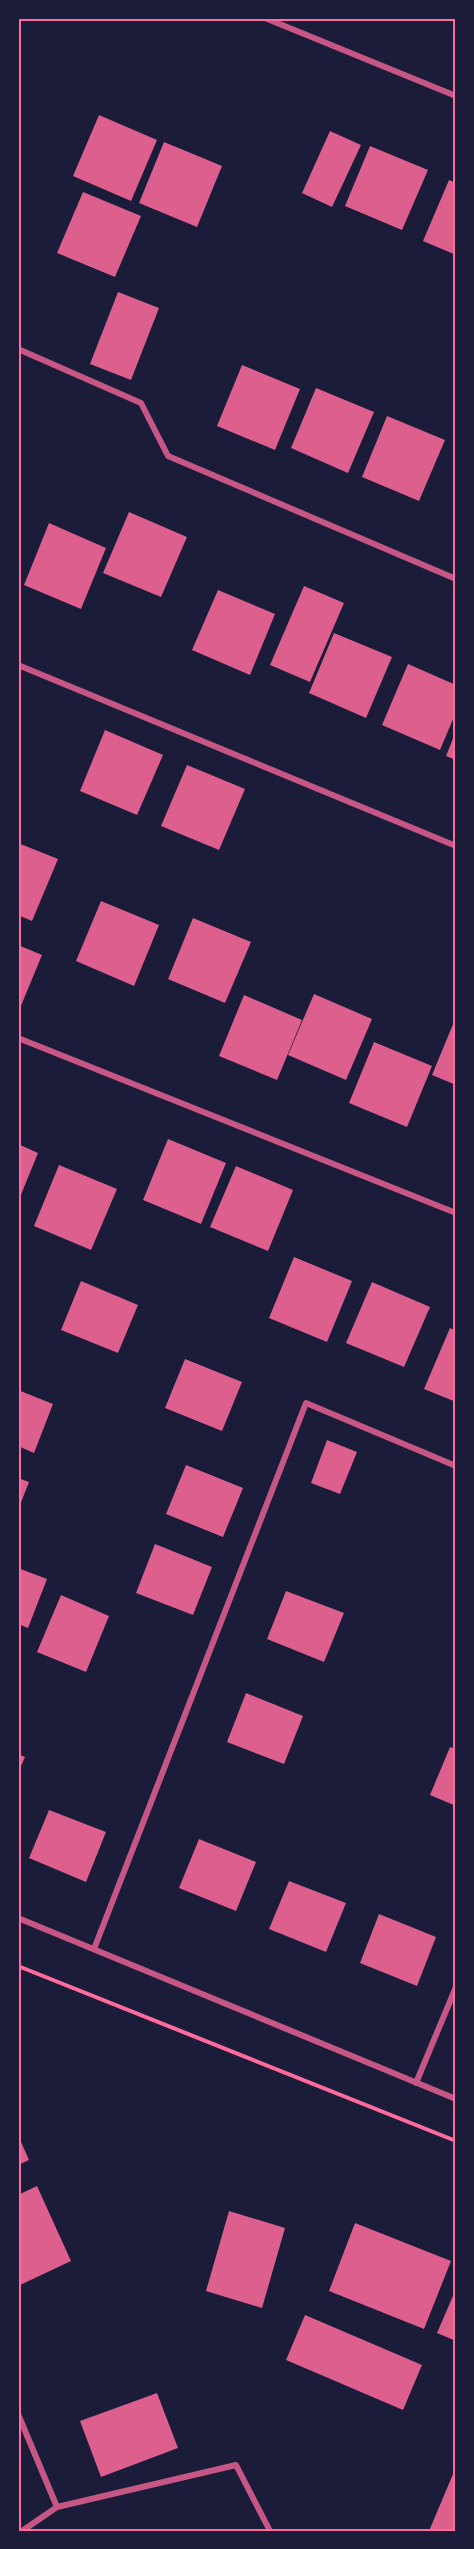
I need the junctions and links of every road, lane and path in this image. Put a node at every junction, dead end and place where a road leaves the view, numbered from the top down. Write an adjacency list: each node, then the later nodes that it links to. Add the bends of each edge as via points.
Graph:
1 (265, 18): 2 (street)
2 (456, 96)
3 (18, 349): 4 (street, via 141,403 168,456)
4 (456, 579)
5 (18, 665): 6 (street)
6 (456, 846)
7 (18, 1038): 8 (street)
8 (456, 1213)
9 (456, 1466): 11 (street, via 306,1403)
10 (18, 1918): 11 (street)
11 (93, 1948): 14 (street)
12 (18, 1966): 16 (path)
13 (456, 1987): 14 (street)
14 (416, 2083): 15 (street)
15 (456, 2099)
16 (456, 2141)
17 (18, 2414): 18 (street)
18 (57, 2507): 19 (street); 20 (street, via 236,2465)
19 (22, 2531)
20 (270, 2531)

